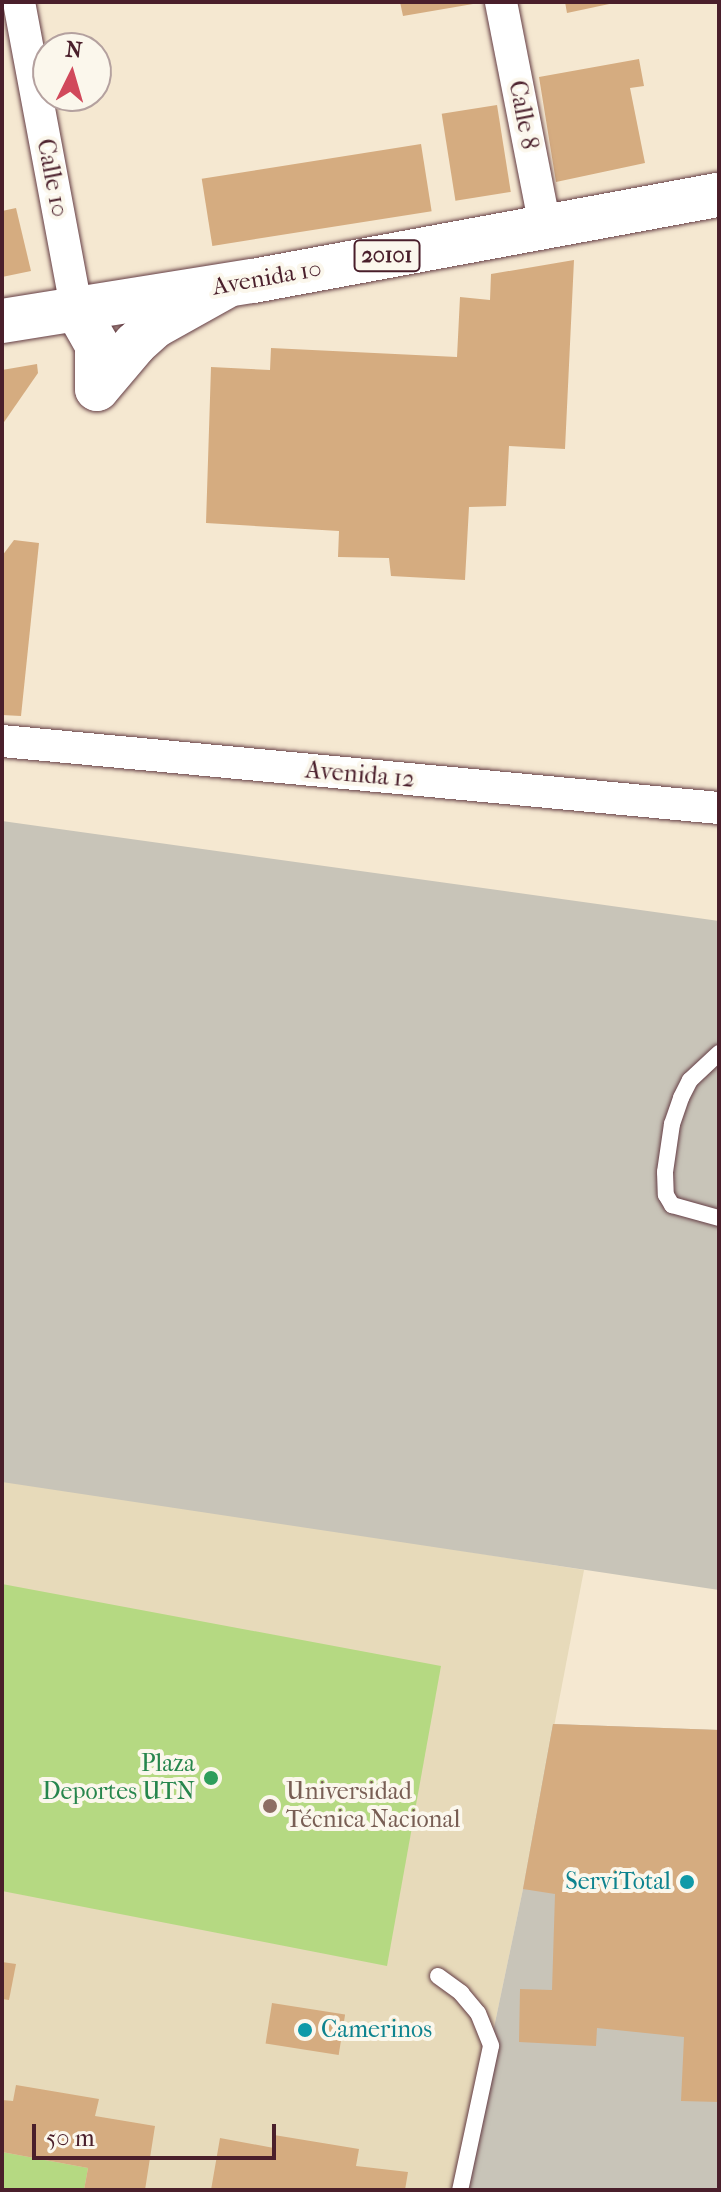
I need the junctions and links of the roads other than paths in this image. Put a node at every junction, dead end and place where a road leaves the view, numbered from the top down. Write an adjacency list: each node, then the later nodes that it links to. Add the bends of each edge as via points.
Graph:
1 (19, 2): 6 (street, Calle 10)
2 (501, 2): 4 (street, Calle 8)
3 (719, 195): 4 (main road, Avenida 10 / 20101)
4 (545, 227): 5 (main road, Avenida 10 / 20101)
5 (229, 285): 6 (main road, Avenida 10 / 20101); 6 (main road, via 155,326 97,389 97,345)
6 (76, 308): 7 (main road, Avenida 10)
7 (2, 321)
8 (2, 741): 9 (street, Avenida 12)
9 (719, 808)
10 (719, 1053): 11 (lane, via 685,1089 672,1124 665,1172 672,1205)
11 (719, 1218)
12 (438, 1976): 13 (lane, via 478,2013 491,2046)
13 (460, 2190)

